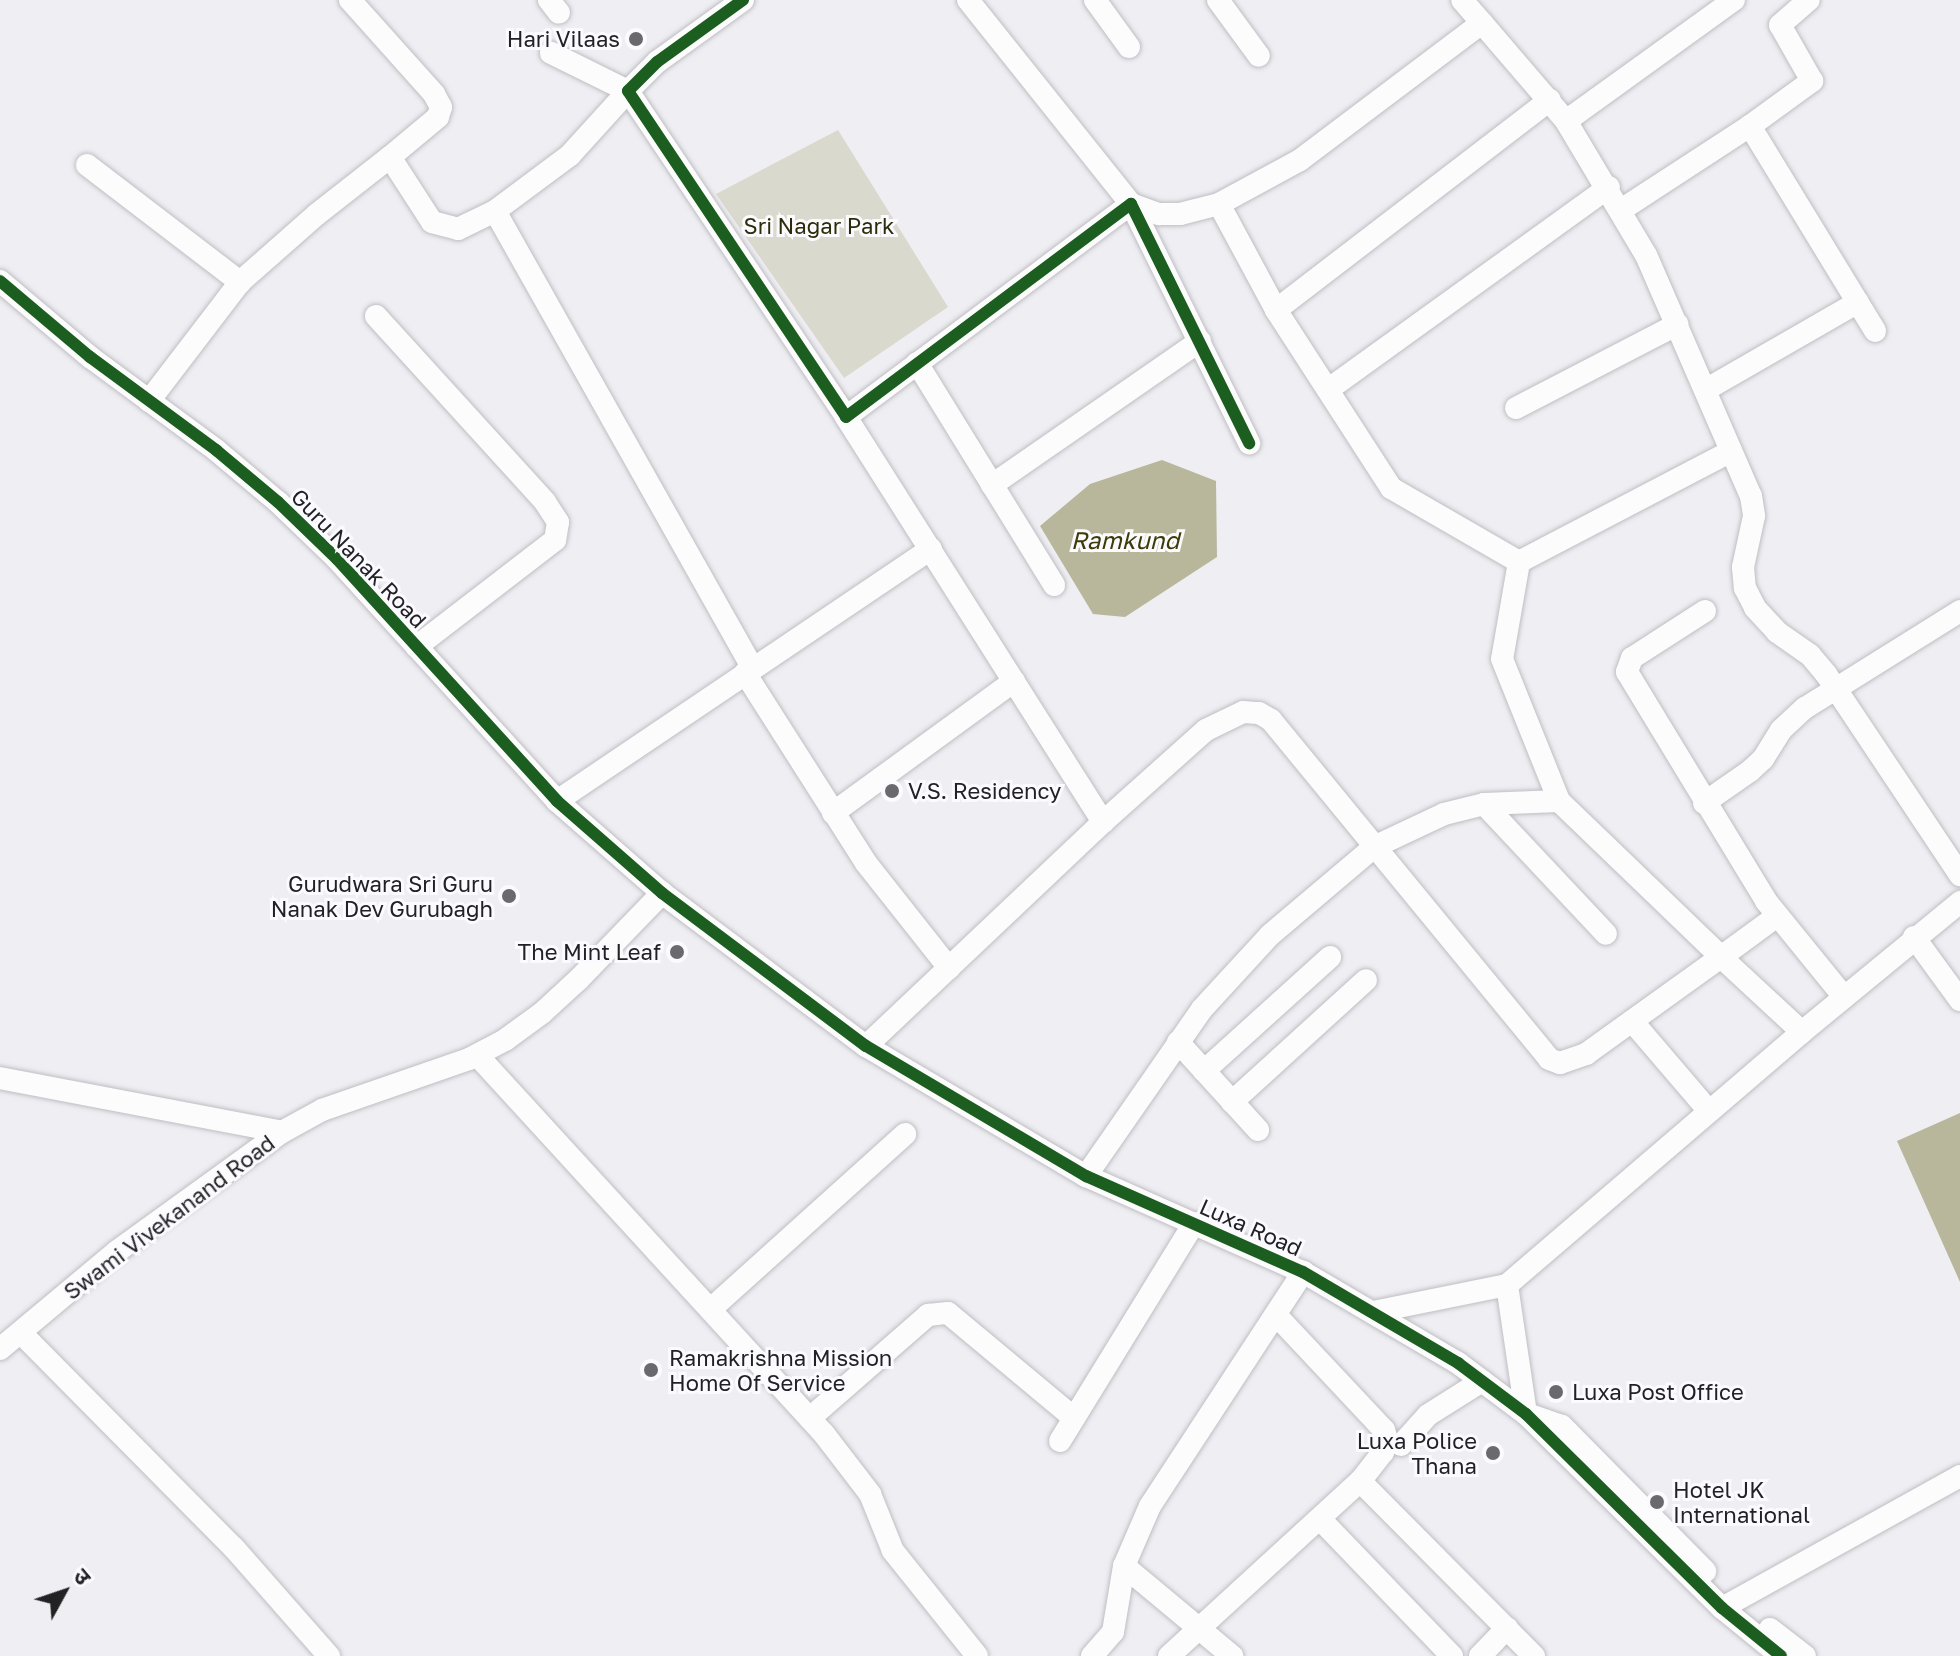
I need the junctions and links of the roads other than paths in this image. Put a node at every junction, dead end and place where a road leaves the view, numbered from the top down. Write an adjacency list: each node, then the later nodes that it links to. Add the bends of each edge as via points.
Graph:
1 (350, 0): 17 (street, via 441,107 438,117)
2 (743, 0): 13 (street, via 657,62)
3 (968, 0): 20 (street)
4 (1095, 0): 10 (street)
5 (1218, 0): 12 (street)
6 (1462, 0): 9 (street)
7 (1734, 0): 15 (street)
8 (1809, 0): 16 (street, via 1780,25 1812,81)
9 (1482, 23): 14 (street); 21 (street, via 1300,160)
10 (1129, 47)
11 (551, 53): 13 (street)
12 (1259, 56)
13 (628, 91): 23 (street, via 570,155); 37 (street)
14 (1550, 100): 15 (street); 27 (street)
15 (1566, 121): 19 (street)
16 (1750, 126): 22 (street); 26 (street)
17 (390, 157): 23 (street, via 432,222 458,229); 25 (street)
18 (87, 165): 25 (street)
19 (1609, 187): 22 (street); 33 (street)
20 (1131, 204): 21 (street, via 1159,214); 31 (street); 32 (street)
21 (1219, 204): 27 (street)
22 (1621, 210): 29 (street)
23 (495, 211): 47 (street)
24 (0, 281): 35 (street, Guru Nanak Road)
25 (240, 282): 35 (street)
26 (1858, 302): 30 (street); 34 (street)
27 (1276, 310): 33 (street)
28 (376, 316): 46 (street, via 558,522 555,540)
29 (1678, 324): 34 (street); 36 (street)
30 (1875, 331)
31 (1200, 341): 38 (street); 40 (street)
32 (917, 363): 37 (street); 40 (street)
33 (1329, 389): 42 (street, via 1391,488)
34 (1707, 389): 39 (street)
35 (149, 401): 46 (street, Guru Nanak Road, via 278,502)
36 (1516, 408)
37 (846, 417): 41 (street)
38 (1249, 443)
39 (1731, 451): 42 (street); 49 (street, via 1754,516 1743,567 1745,588 1755,608 1810,655)
40 (992, 485): 43 (street)
41 (931, 549): 47 (street); 48 (street)
42 (1519, 562): 51 (street, via 1502,659)
43 (1054, 585)
44 (1705, 611): 52 (street, via 1632,658 1627,672)
45 (1960, 611): 49 (street)
46 (416, 647): 50 (street, Guru Nanak Road)
47 (749, 670): 50 (street); 54 (street)
48 (1014, 681): 54 (street); 55 (street)
49 (1835, 687): 52 (street, via 1789,721 1750,771); 57 (street)
50 (557, 801): 58 (street, Guru Nanak Road)
51 (1559, 801): 53 (street); 64 (street)
52 (1704, 803): 60 (street)
53 (1484, 804): 56 (street, via 1444,814); 61 (street)
54 (833, 813): 65 (street, via 887,894)
55 (1103, 822): 56 (street, via 1206,730 1243,712 1259,713 1271,720); 65 (street)
56 (1374, 847): 69 (street, via 1549,1059 1573,1062); 71 (street, via 1270,935)
57 (1960, 875)
58 (662, 893): 72 (street, Luxa Road); 73 (street, Swami Vivekanand Road, via 542,1013)
59 (1960, 902): 62 (street)
60 (1777, 916): 64 (street); 67 (street)
61 (1606, 934)
62 (1914, 937): 67 (street); 68 (street)
63 (1330, 957): 74 (street)
64 (1721, 957): 69 (street); 70 (street)
65 (949, 968): 72 (street)
66 (1366, 980): 76 (street)
67 (1844, 997): 70 (street)
68 (1960, 1000)
69 (1632, 1021): 77 (street)
70 (1802, 1032): 77 (street)
71 (1178, 1042): 74 (street); 81 (street)
72 (866, 1046): 81 (street, Luxa Road)
73 (477, 1055): 79 (street, Swami Vivekanand Road, via 322,1110); 85 (street)
74 (1204, 1071): 76 (street)
75 (0, 1078): 79 (street)
76 (1232, 1102): 78 (street)
77 (1709, 1111): 84 (street)
78 (1258, 1130)
79 (282, 1132): 88 (street, Swami Vivekanand Road, via 116,1252)
80 (905, 1134): 85 (street)
81 (1086, 1176): 82 (street, Luxa Road)
82 (1194, 1223): 83 (street, Luxa Road); 93 (street)
83 (1303, 1272): 86 (street, Luxa Road); 87 (street)
84 (1507, 1285): 86 (street); 91 (street)
85 (712, 1308): 92 (street)
86 (1373, 1312): 90 (street, Luxa Road)
87 (1276, 1315): 97 (street, via 1384,1430 1383,1452); 99 (street, via 1150,1506)
88 (21, 1333): 89 (street, Swami Vivekanand Road); 103 (street, via 234,1548)
89 (0, 1349)
90 (1482, 1381): 91 (street, Luxa Road); 95 (street, via 1428,1415)
91 (1526, 1414): 100 (street, Luxa Road)
92 (810, 1418): 93 (street, via 928,1315 948,1313); 104 (street, via 870,1494 893,1551)
93 (1074, 1418): 94 (street)
94 (1060, 1441)
95 (1401, 1445)
96 (1960, 1476): 100 (street)
97 (1360, 1481): 98 (street); 101 (street)
98 (1321, 1520): 102 (street); 108 (street)
99 (1124, 1566): 102 (street); 105 (street, via 1113,1632)
100 (1728, 1604): 111 (street, Luxa Road); 112 (street)
101 (1507, 1628): 109 (street); 110 (street)
102 (1198, 1629): 106 (street); 107 (street)
103 (329, 1656)
104 (977, 1656)
105 (1092, 1656)
106 (1169, 1656)
107 (1232, 1656)
108 (1452, 1656)
109 (1480, 1656)
110 (1534, 1656)
111 (1781, 1656)
112 (1805, 1656)

